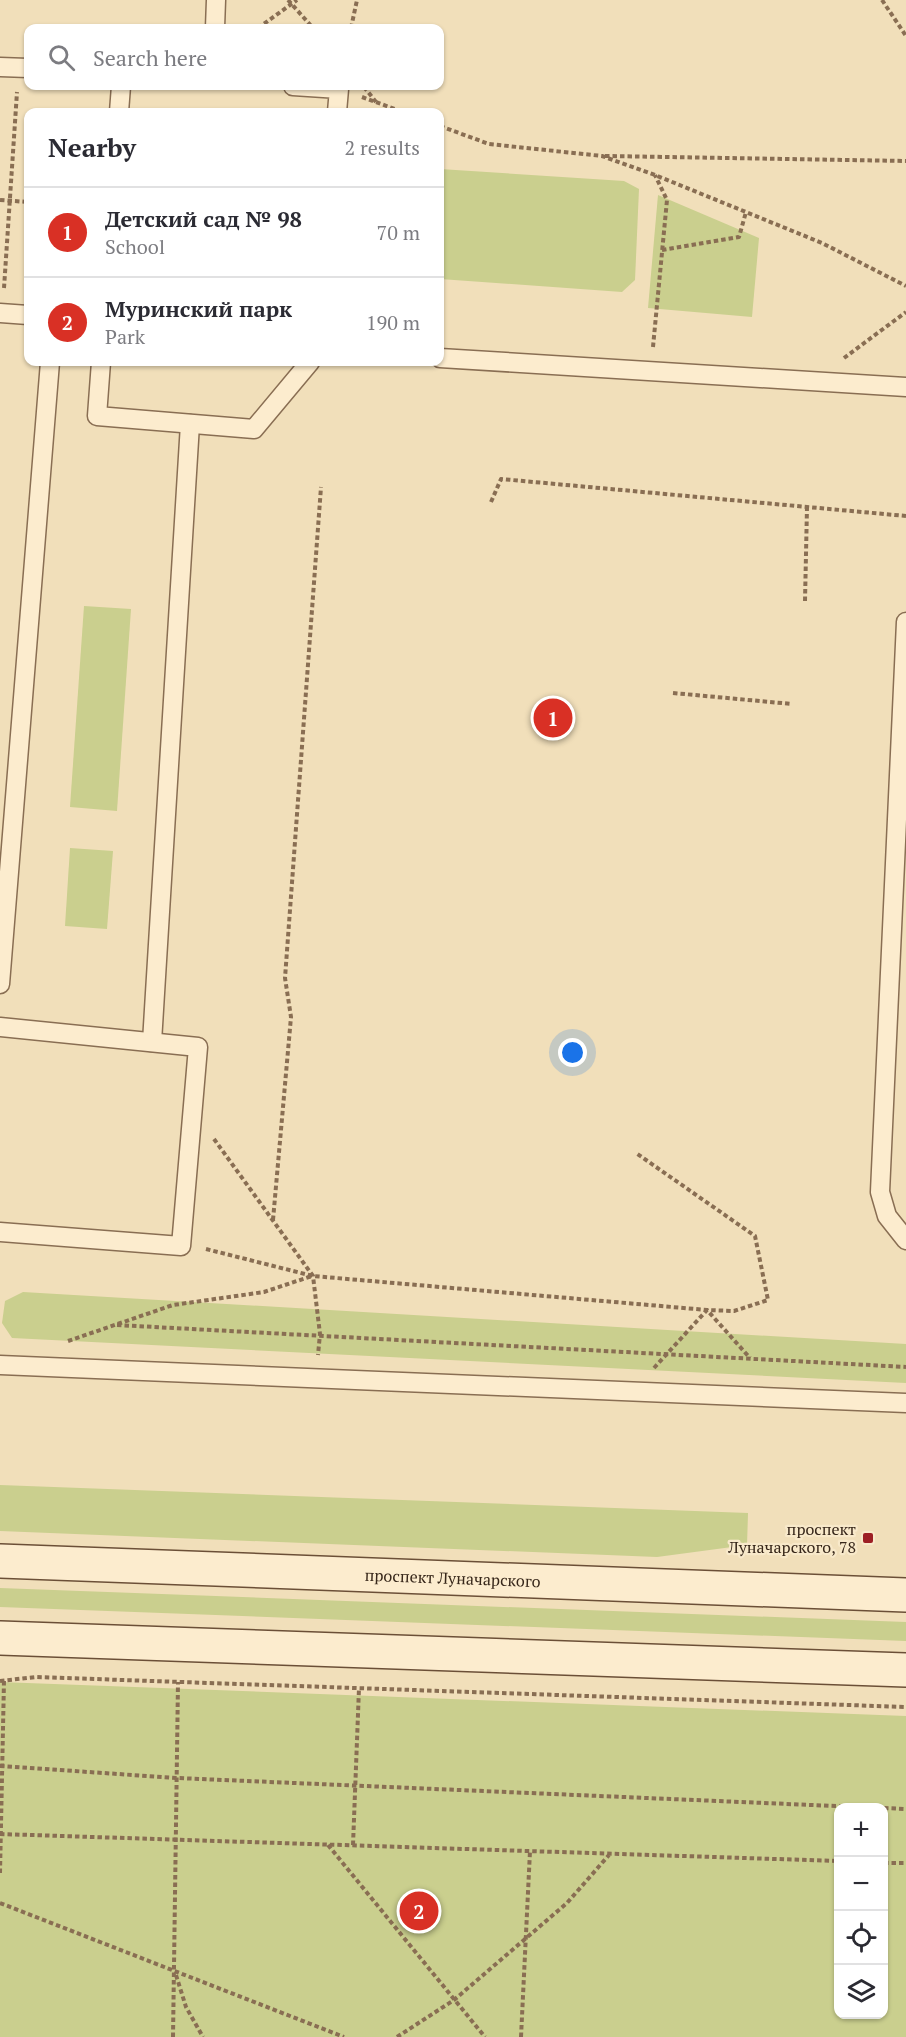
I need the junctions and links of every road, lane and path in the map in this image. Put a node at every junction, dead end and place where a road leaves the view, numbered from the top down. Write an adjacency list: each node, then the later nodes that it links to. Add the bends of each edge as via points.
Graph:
1 (216, 0): 7 (lane)
2 (288, 0): 6 (path)
3 (297, 0): 6 (path)
4 (357, 0): 10 (path)
5 (882, 0): 11 (path)
6 (291, 4): 8 (path); 9 (path)
7 (215, 24)
8 (264, 24)
9 (310, 24)
10 (352, 24)
11 (906, 36)
12 (0, 67): 13 (lane)
13 (24, 68): 27 (path)
14 (121, 90): 19 (lane)
15 (339, 90): 20 (lane)
16 (342, 90): 18 (path)
17 (366, 90): 18 (path)
18 (376, 103): 21 (path)
19 (119, 108)
20 (337, 108)
21 (391, 108)
22 (444, 127): 23 (path, via 489,144)
23 (602, 156): 24 (path); 25 (path)
24 (906, 161)
25 (655, 175): 29 (path); 30 (path, via 667,200)
26 (0, 200): 27 (path)
27 (10, 201): 28 (path); 33 (path)
28 (24, 202)
29 (747, 212): 30 (path, via 739,237); 31 (path, via 822,243)
30 (662, 250): 39 (path)
31 (906, 286)
32 (906, 312): 40 (path)
33 (1, 313): 34 (lane)
34 (24, 315)
35 (444, 358): 39 (lane)
36 (50, 366): 51 (lane)
37 (101, 366): 42 (lane, via 96,416)
38 (307, 366): 42 (lane, via 254,429)
39 (651, 371): 40 (lane)
40 (812, 381): 41 (lane)
41 (906, 387)
42 (190, 424): 53 (lane)
43 (321, 487): 56 (path, via 285,978 291,1017)
44 (491, 502): 45 (path, via 501,479)
45 (807, 507): 46 (path); 47 (path)
46 (906, 516)
47 (805, 601)
48 (906, 622): 58 (lane, via 880,1192 887,1216)
49 (673, 693): 50 (path)
50 (792, 704)
51 (0, 984)
52 (0, 1027): 53 (lane)
53 (152, 1042): 54 (lane, via 198,1047)
54 (194, 1116): 56 (path); 59 (lane)
55 (636, 1153): 61 (path, via 755,1236 768,1300 734,1311)
56 (273, 1220): 60 (path)
57 (0, 1232): 59 (lane)
58 (906, 1240)
59 (181, 1246): 60 (path, via 199,1247)
60 (313, 1276): 61 (path); 62 (path, via 264,1292 173,1305); 63 (path)
61 (707, 1310): 65 (path); 66 (path)
62 (117, 1325): 63 (path); 64 (path)
63 (320, 1334): 65 (path); 69 (path)
64 (61, 1343)
65 (666, 1353): 66 (path); 70 (path)
66 (751, 1359): 68 (path)
67 (0, 1365): 69 (lane)
68 (906, 1367)
69 (315, 1379): 70 (lane)
70 (635, 1393): 71 (lane)
71 (906, 1403)
72 (0, 1561): 73 (main road, проспект Луначарского)
73 (906, 1595)
74 (0, 1638): 75 (main road)
75 (906, 1670)
76 (2, 1681): 77 (path, via 36,1677); 80 (path)
77 (178, 1682): 78 (path); 81 (path)
78 (359, 1688): 79 (path); 82 (path)
79 (906, 1707)
80 (1, 1766): 81 (path); 86 (path)
81 (177, 1778): 82 (path); 87 (path)
82 (355, 1785): 83 (path); 89 (path)
83 (834, 1806)
84 (888, 1808): 85 (path)
85 (906, 1809)
86 (0, 1834): 87 (path); 95 (path)
87 (176, 1840): 88 (path); 98 (path)
88 (327, 1844): 89 (path); 99 (path)
89 (353, 1845): 90 (path)
90 (530, 1851): 91 (path); 97 (path)
91 (610, 1854): 92 (path); 97 (path, via 567,1903)
92 (834, 1861)
93 (888, 1863): 94 (path)
94 (906, 1863)
95 (0, 1873)
96 (0, 1903): 98 (path)
97 (526, 1938): 99 (path); 105 (path)
98 (175, 1971): 100 (path); 101 (path, via 186,2007); 102 (path)
99 (454, 2000): 103 (path); 104 (path)
100 (173, 2037)
101 (203, 2037)
102 (345, 2037)
103 (397, 2037)
104 (485, 2037)
105 (521, 2037)

